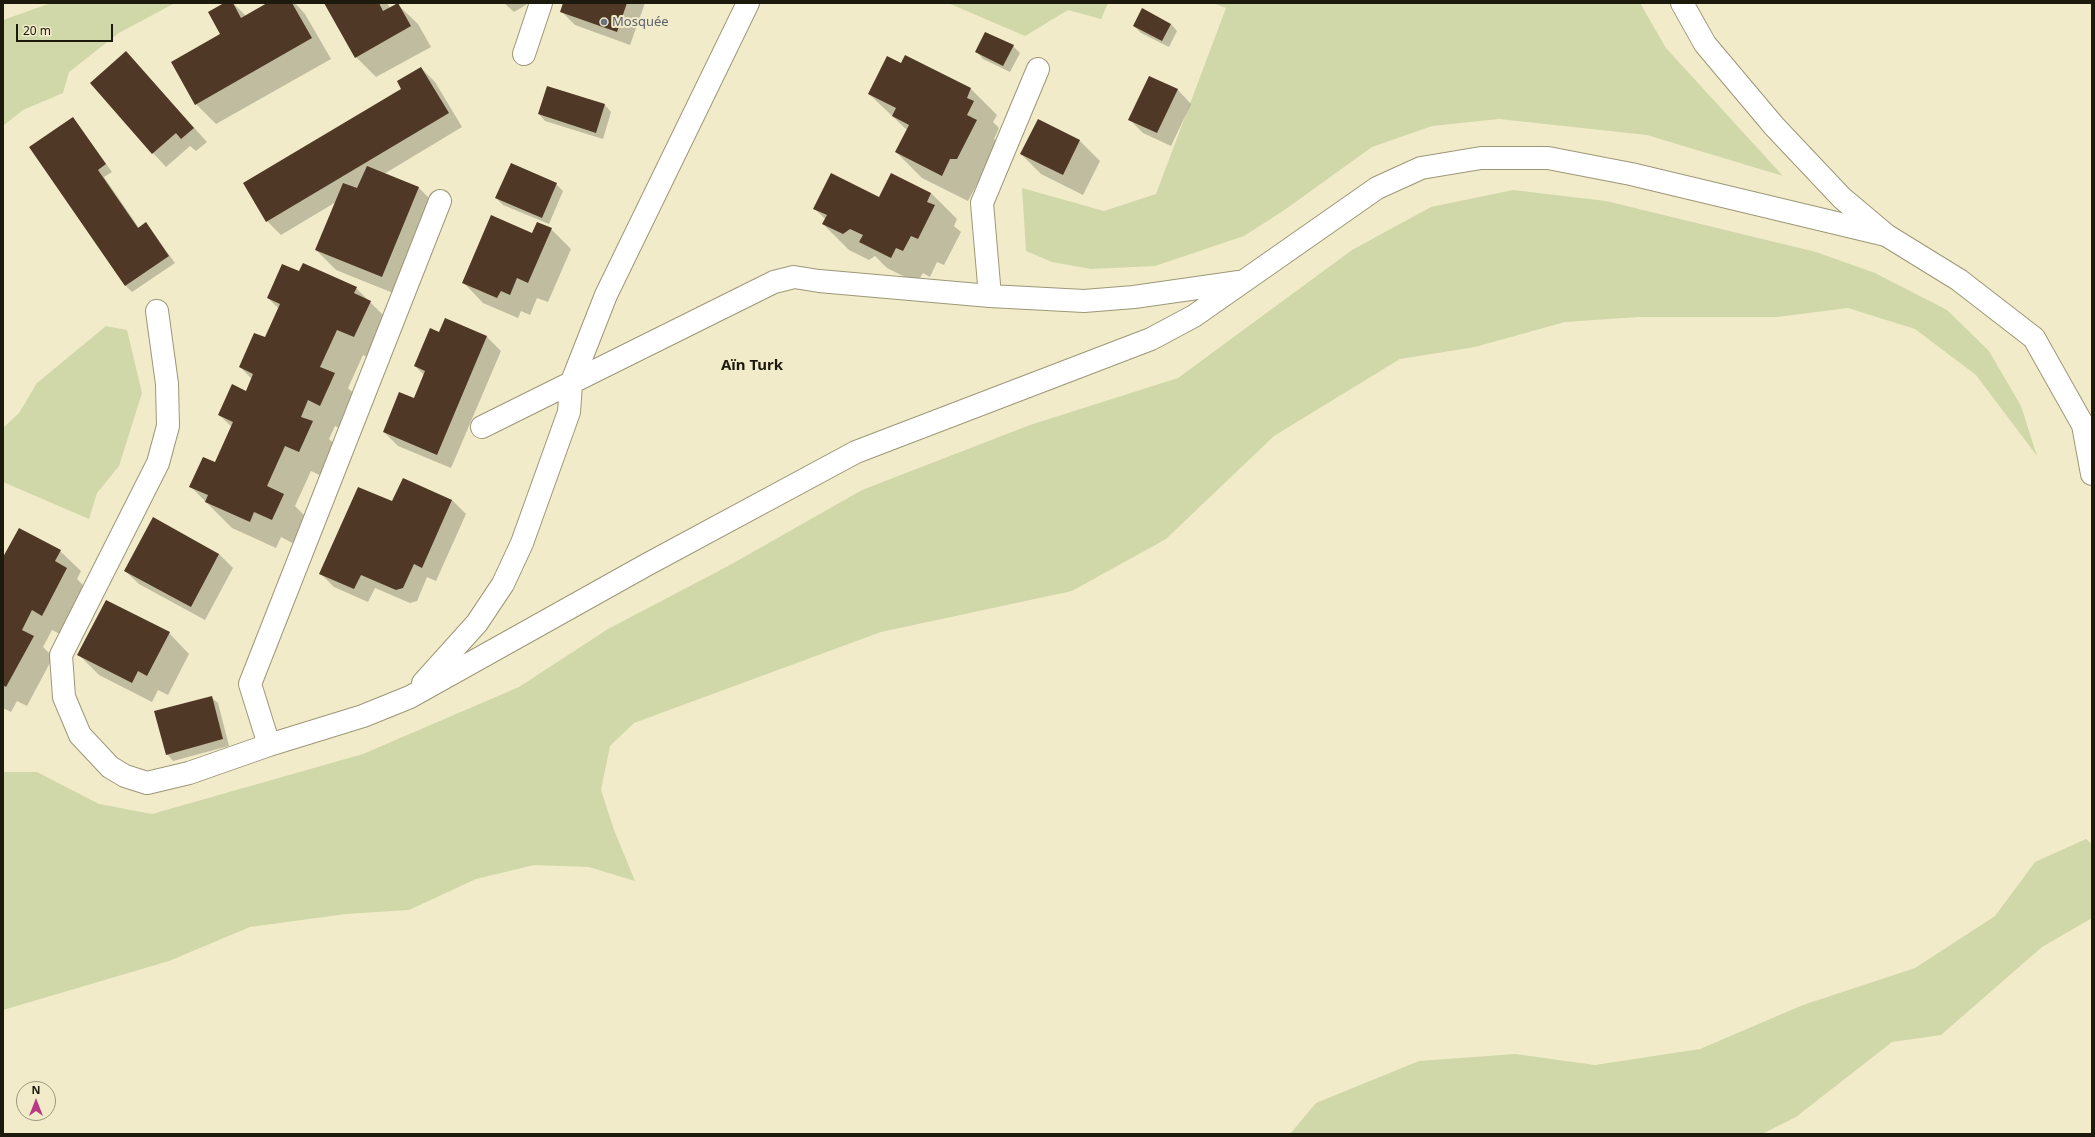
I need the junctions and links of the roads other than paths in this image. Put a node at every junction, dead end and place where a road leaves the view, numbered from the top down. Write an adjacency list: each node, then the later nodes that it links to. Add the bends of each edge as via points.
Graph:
1 (541, 3): 4 (street)
2 (748, 3): 11 (street, via 606,295)
3 (1682, 3): 7 (street, via 1705,44 1774,126 1842,198)
4 (524, 54)
5 (1038, 69): 9 (street, via 982,203)
6 (440, 201): 15 (street, via 250,684)
7 (1886, 235): 8 (street, via 1631,174 1555,159 1481,158 1421,168 1377,188); 13 (street, via 1959,280 2034,338 2083,425)
8 (1242, 282): 9 (street, via 1084,301); 14 (street, via 1194,316 1151,339 856,452)
9 (990, 296): 11 (street, via 794,277 774,282)
10 (158, 311): 15 (street, via 168,384 168,426 158,463 61,655 64,697 80,735 110,767 125,776 147,783 189,773)
11 (571, 384): 12 (street); 14 (street, via 569,412 522,543 503,584 477,623)
12 (482, 427)
13 (2092, 474)
14 (410, 697): 15 (street, via 363,716)
15 (269, 745)

